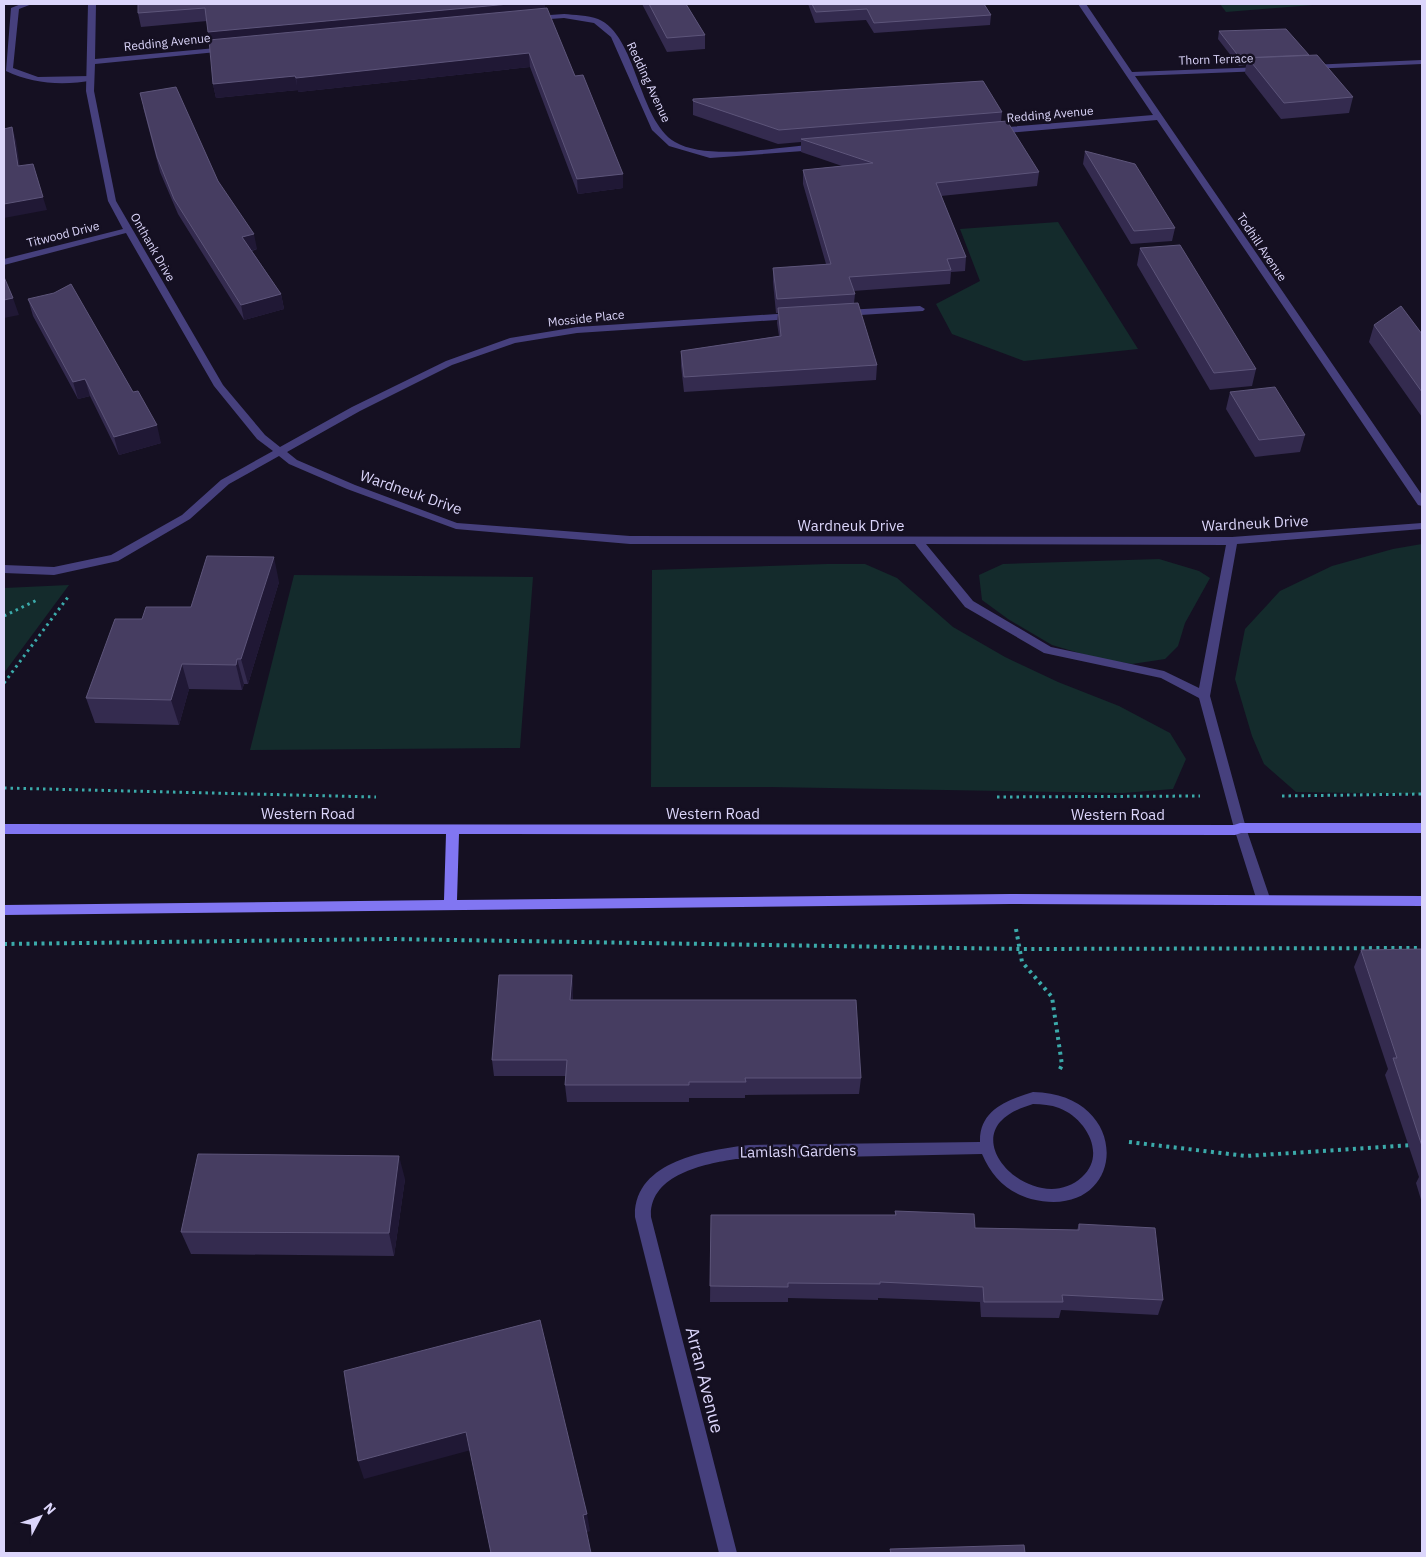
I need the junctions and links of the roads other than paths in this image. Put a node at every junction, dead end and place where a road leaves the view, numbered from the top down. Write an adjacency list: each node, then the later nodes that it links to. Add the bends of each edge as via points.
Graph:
1 (28, 4): 11 (street, via 15,8 9,69 24,79)
2 (92, 4): 6 (street, Onthank Drive)
3 (1082, 4): 10 (street, Todhill Avenue)
4 (525, 20): 14 (street, Redding Avenue, via 564,16 596,21 614,36 656,130 672,144 710,155)
5 (239, 48): 6 (street, Redding Avenue)
6 (90, 62): 11 (street, Onthank Drive)
7 (1422, 62): 8 (street)
8 (1296, 67)
9 (1276, 68): 10 (street, Thorn Terrace)
10 (1130, 74): 12 (street, Todhill Avenue)
11 (90, 78): 15 (street, Onthank Drive, via 112,201)
12 (1159, 117): 13 (street, Redding Avenue); 22 (street, Todhill Avenue)
13 (982, 132)
14 (824, 146)
15 (129, 230): 16 (street, Titwood Drive); 20 (street, Onthank Drive, via 219,386 261,437)
16 (4, 262)
17 (920, 309): 18 (street)
18 (831, 314)
19 (802, 316): 20 (street, Mosside Place, via 576,330 513,340 449,363 356,409)
20 (281, 453): 21 (street, Onthank Drive); 26 (street, via 226,482 186,517 114,558 54,571)
21 (293, 462): 24 (street, Wardneuk Drive, via 456,526 630,540)
22 (1422, 503)
23 (1422, 526): 25 (street, Wardneuk Drive)
24 (918, 540): 25 (street, Wardneuk Drive); 27 (street, via 969,604 1048,650 1164,675)
25 (1232, 541): 27 (street)
26 (4, 569)
27 (1204, 696): 28 (street)
28 (1240, 828): 29 (main road, Western Road); 31 (main road, Western Road); 32 (street)
29 (1422, 828)
30 (4, 829): 31 (main road, Western Road)
31 (453, 830): 34 (main road)
32 (1264, 901): 33 (main road); 34 (main road, via 1010,899)
33 (1422, 901)
34 (450, 906): 35 (main road)
35 (4, 910)
36 (986, 1148): 36 (street, via 995,1168 1011,1184 1033,1194 1056,1197 1078,1190 1094,1176 1101,1159 1099,1138 1088,1120 1069,1106 1046,1098 1019,1100 1006,1105 990,1124); 37 (street, Lamlash Gardens, via 716,1154 682,1165 661,1179 643,1201)
37 (643, 1217): 38 (street, Arran Avenue)
38 (728, 1553)

